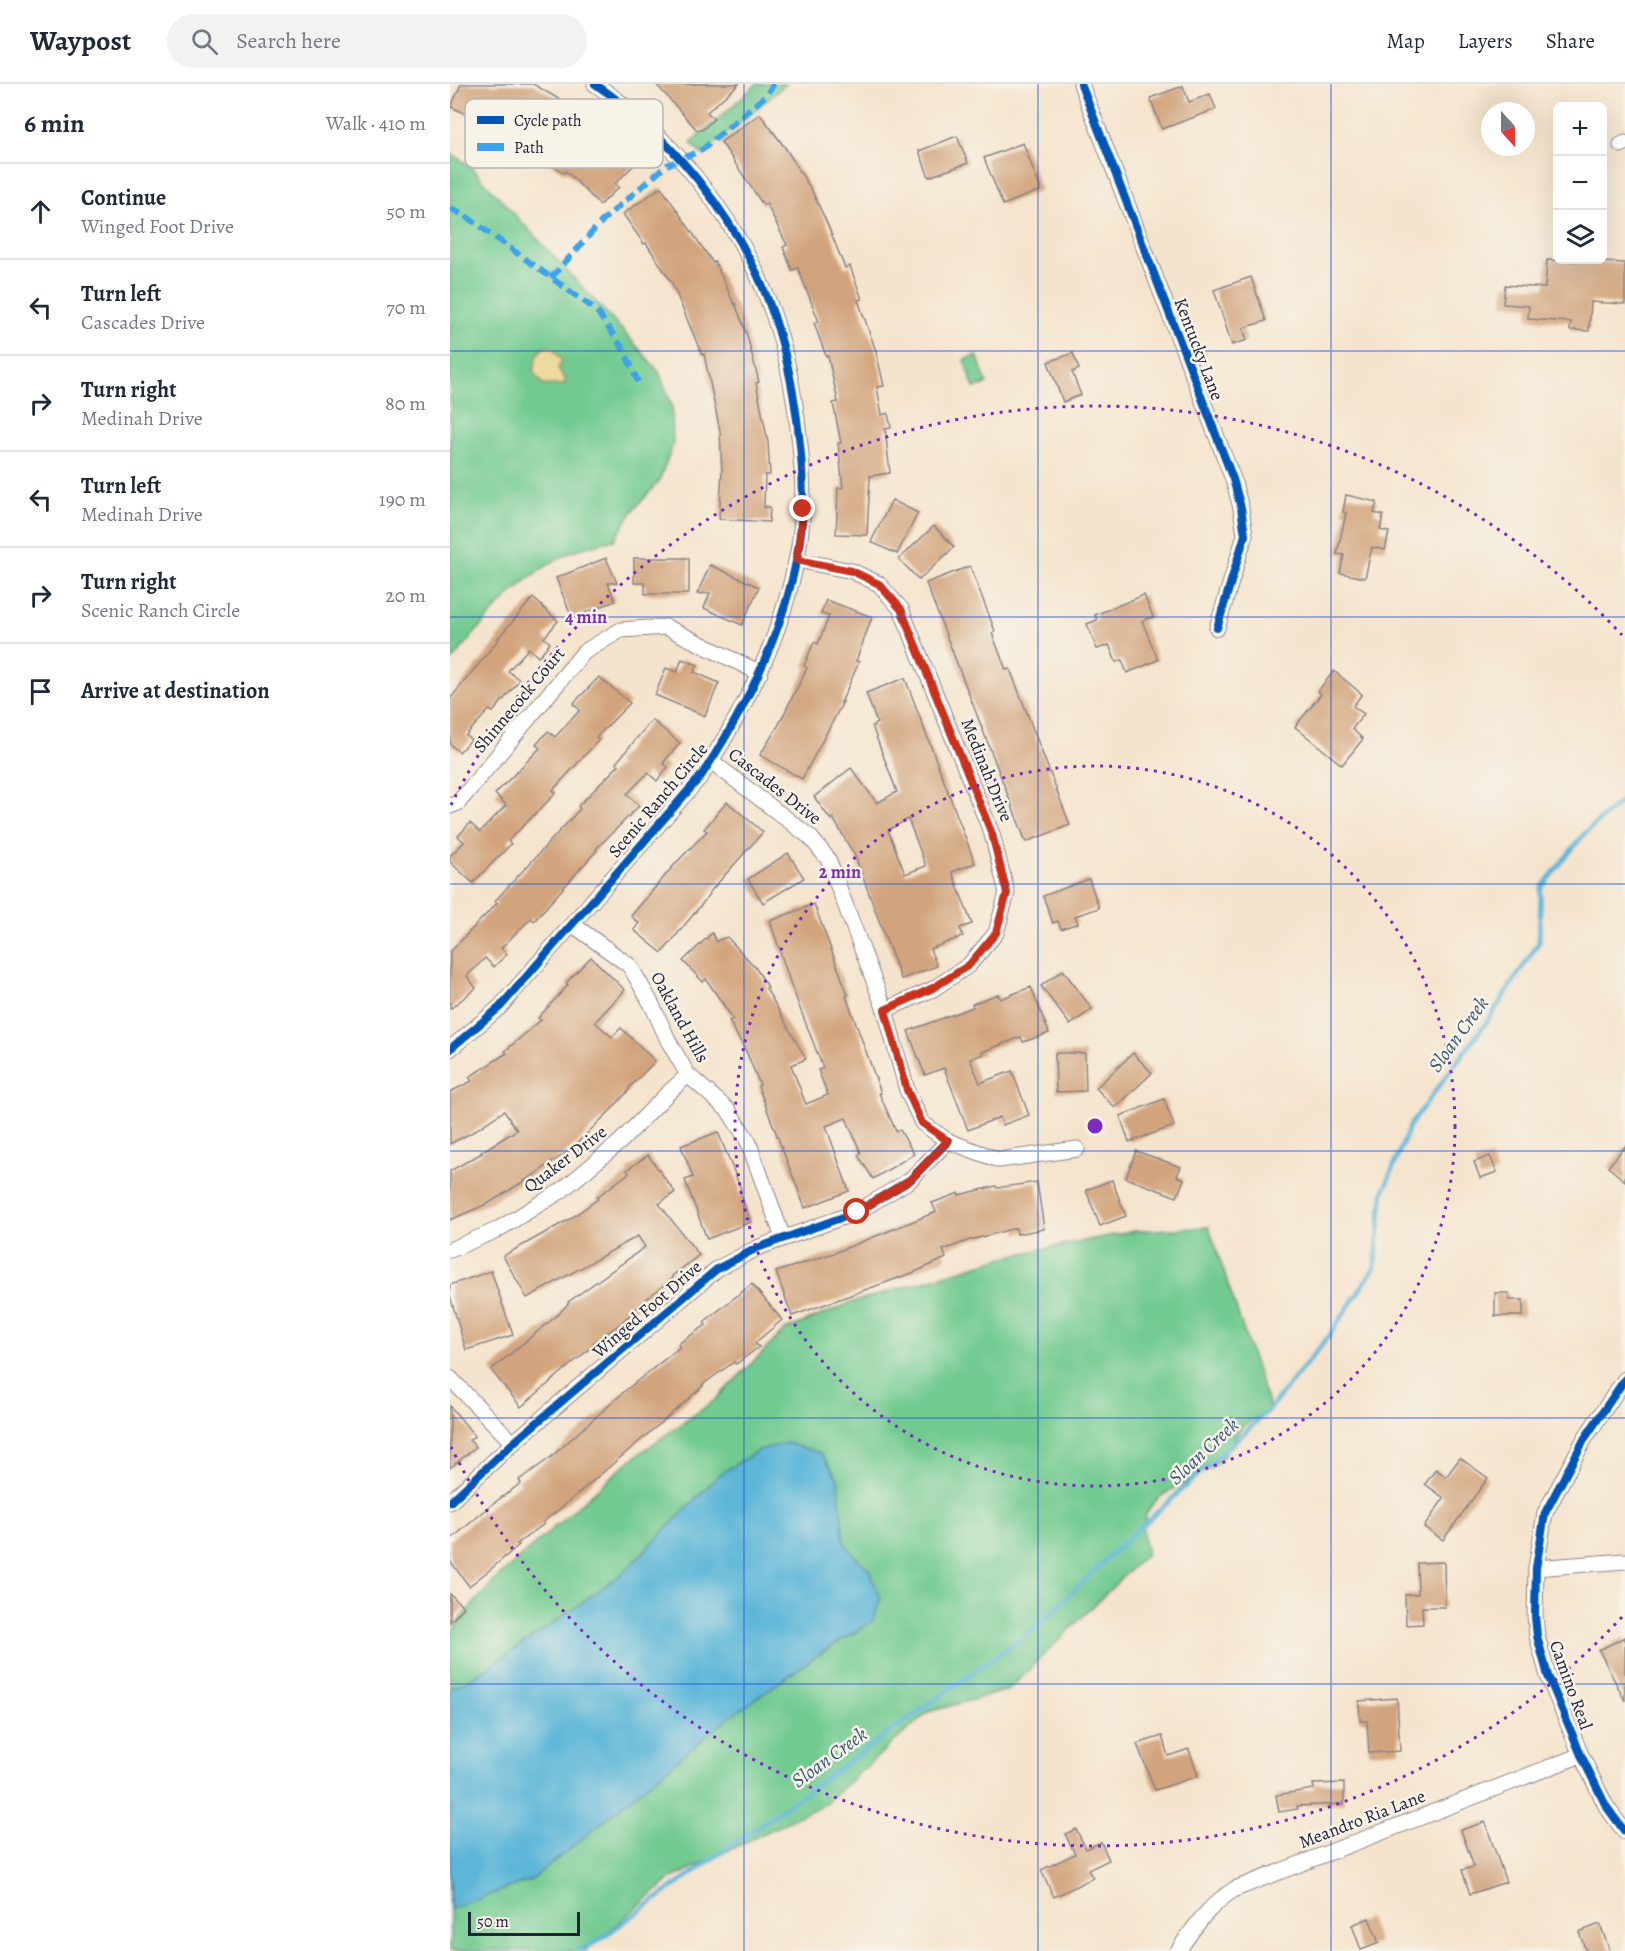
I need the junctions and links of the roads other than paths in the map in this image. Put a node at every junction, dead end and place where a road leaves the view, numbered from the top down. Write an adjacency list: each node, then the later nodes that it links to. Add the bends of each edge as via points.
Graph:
1 (595, 84): 3 (street, Scenic Ranch Circle)
2 (1081, 84): 6 (street, Kentucky Lane, via 1241,508 1245,536)
3 (615, 99)
4 (663, 141): 5 (street, Scenic Ranch Circle, via 729,223 768,298 790,376 799,434 803,509)
5 (797, 560): 7 (street, Scenic Ranch Circle, via 783,617); 11 (street, Medinah Drive, via 852,571 879,584 901,609 992,834 1007,893 996,933 969,965 933,988)
6 (1216, 628)
7 (760, 673): 8 (street, Scenic Ranch Circle); 9 (street, Shinnecock Court, via 666,627 621,630 584,652 458,803)
8 (711, 761): 10 (street, Scenic Ranch Circle, via 692,788); 11 (street, Cascades Drive, via 810,837 828,859)
9 (450, 806)
10 (572, 924): 12 (street, Scenic Ranch Circle, via 500,1007); 13 (street, Oakland Hills, via 630,966)
11 (885, 1010): 14 (street, Cascades Drive, via 907,1090 922,1123)
12 (450, 1049)
13 (688, 1075): 16 (street, Oakland Hills, via 728,1110 748,1141); 17 (street, Quaker Drive, via 620,1142 561,1191 497,1230)
14 (948, 1141): 15 (street, Cascades Drive, via 999,1160); 16 (street, Winged Foot Drive, via 910,1180 857,1212)
15 (1077, 1149)
16 (783, 1238): 20 (street, Winged Foot Drive, via 717,1269)
17 (450, 1250)
18 (450, 1378): 20 (street)
19 (1625, 1378): 23 (street, Camino Real, via 1585,1438 1545,1513)
20 (513, 1443): 21 (street, Winged Foot Drive)
21 (450, 1502)
22 (1625, 1561): 23 (street)
23 (1536, 1568): 24 (street, Camino Real, via 1537,1636 1548,1676)
24 (1581, 1755): 25 (street, Camino Real, via 1606,1806); 26 (street, Meandro Ria Lane, via 1235,1889 1209,1909)
25 (1625, 1832)
26 (1178, 1951)

